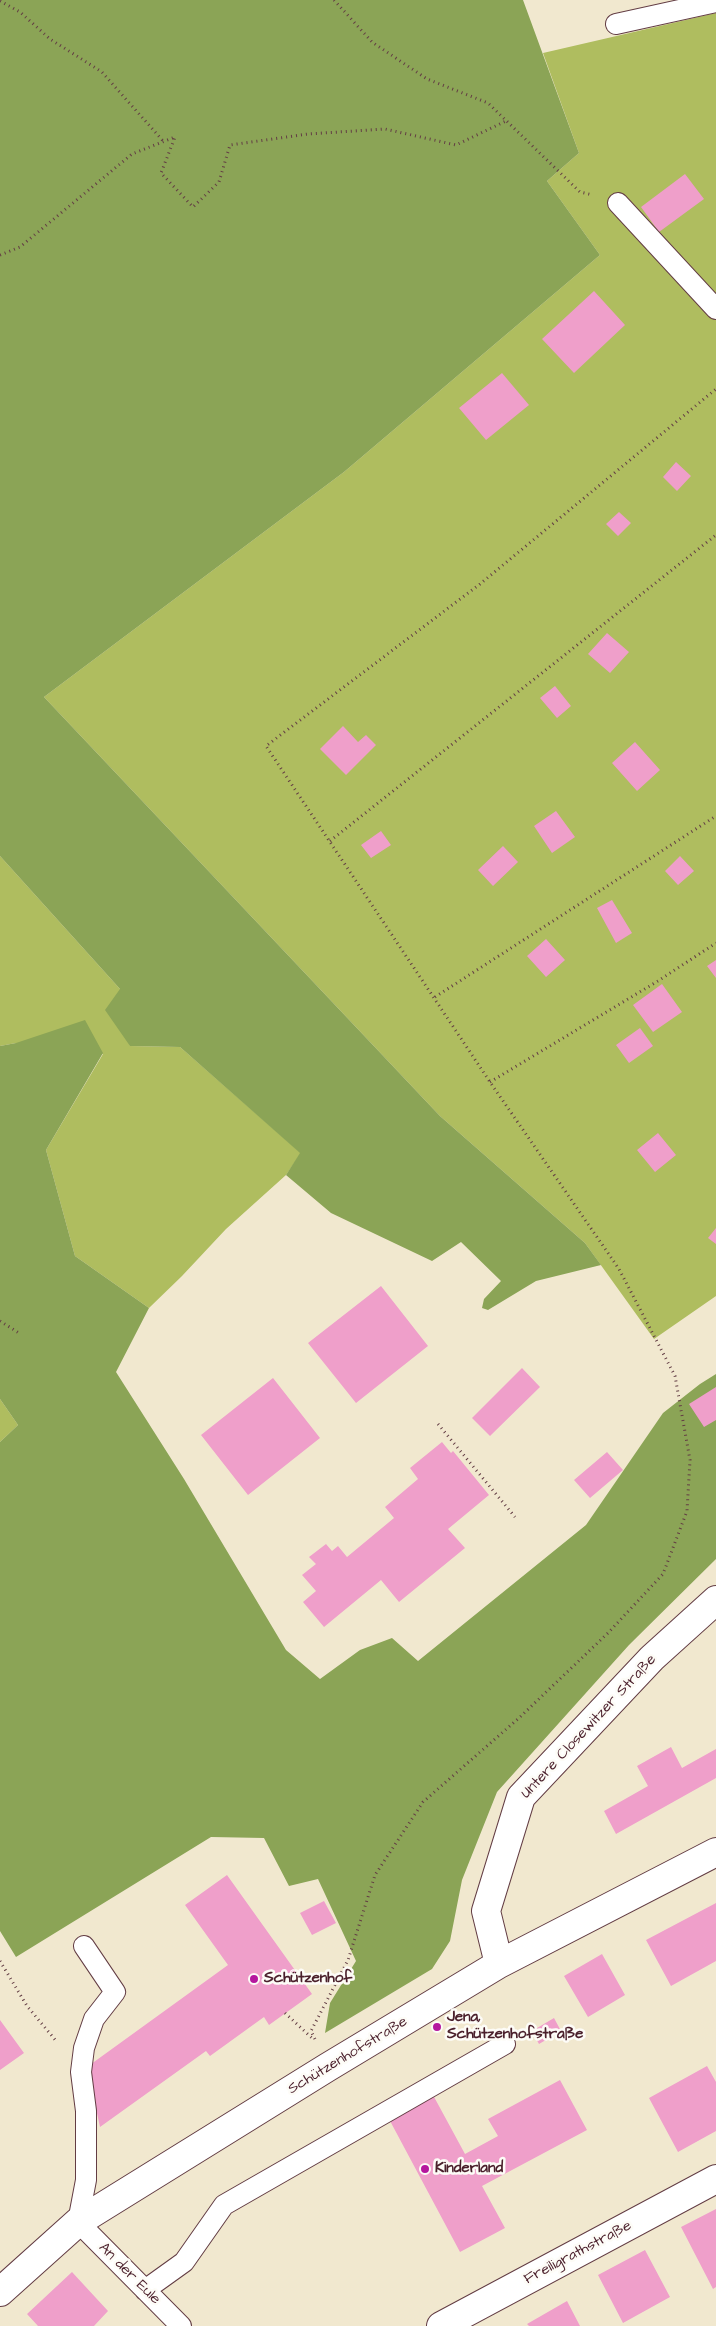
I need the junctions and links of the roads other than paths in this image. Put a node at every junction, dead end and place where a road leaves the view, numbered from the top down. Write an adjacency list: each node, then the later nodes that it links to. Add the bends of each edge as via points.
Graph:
1 (716, 2): 2 (lane)
2 (616, 24)
3 (618, 203): 4 (lane)
4 (716, 309)
5 (716, 1600): 8 (street, Untere Closewitzer Straße, via 652,1658 521,1797 486,1910)
6 (716, 1852): 8 (street, Schützenhofstraße)
7 (84, 1946): 11 (lane, via 115,1992 94,2019 84,2048 81,2072 86,2111 86,2180)
8 (499, 1964): 11 (street, Schützenhofstraße)
9 (504, 2044): 12 (lane, via 224,2205 184,2262)
10 (716, 2179): 15 (street, Freiligrathstraße)
11 (78, 2222): 12 (lane, An der Eule); 13 (street, Schützenhofstraße)
12 (145, 2290): 14 (lane, An der Eule)
13 (0, 2292)
14 (181, 2326)
15 (441, 2326)

